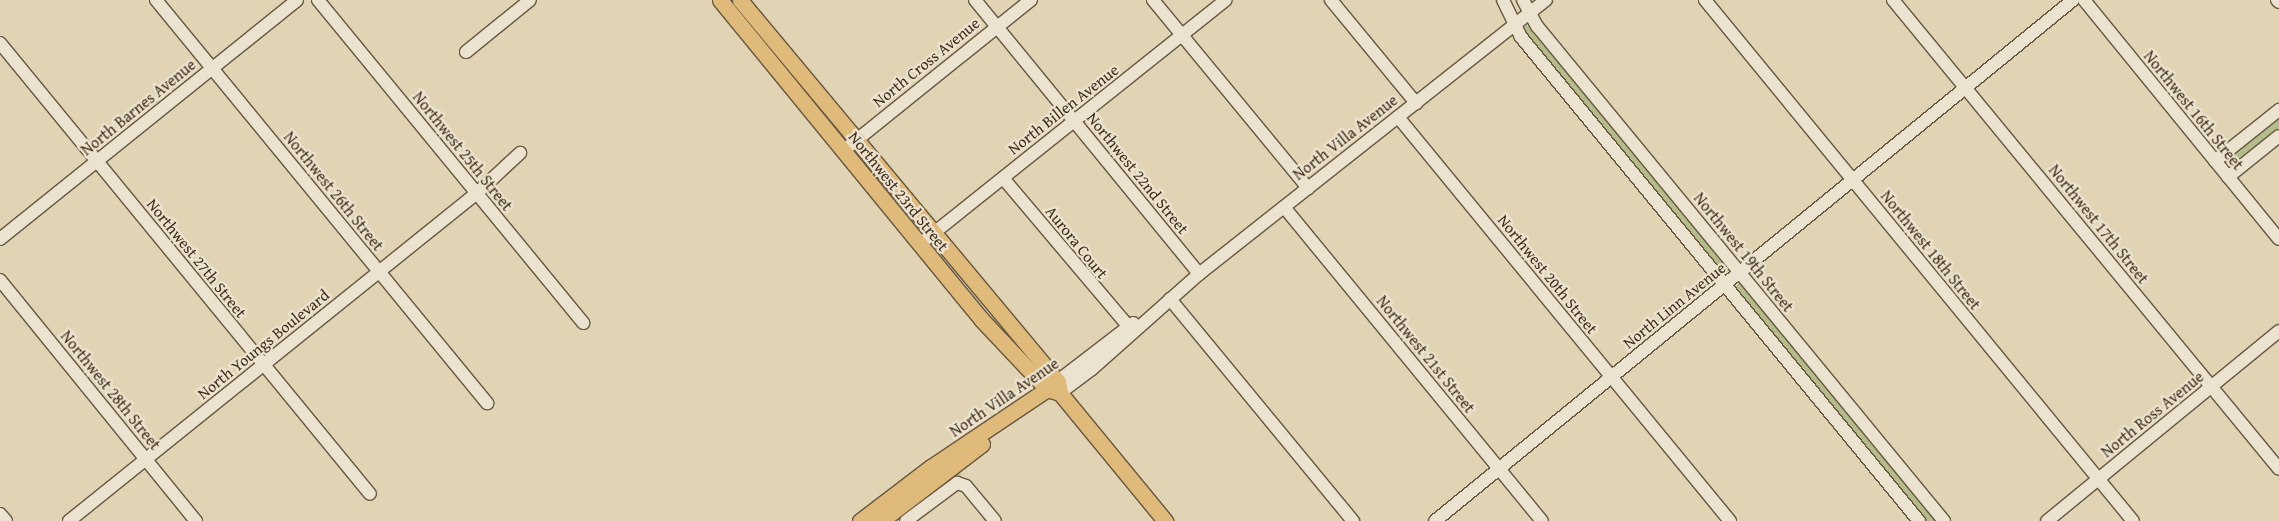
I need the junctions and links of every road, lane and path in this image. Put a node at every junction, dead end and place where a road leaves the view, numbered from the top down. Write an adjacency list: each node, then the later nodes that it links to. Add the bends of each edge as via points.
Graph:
1 (156, 0): 27 (street, Northwest 26th Street)
2 (297, 0): 27 (street, North Barnes Avenue)
3 (318, 0): 44 (street, Northwest 25th Street)
4 (530, 0): 24 (street)
5 (740, 0): 25 (main road, Northwest 23rd Street)
6 (975, 0): 21 (street, Northwest 22nd Street)
7 (1031, 0): 21 (street, North Cross Avenue)
8 (1153, 0): 22 (street)
9 (1226, 0): 22 (street, North Billen Avenue)
10 (1331, 0): 29 (street)
11 (1503, 0): 20 (street)
12 (1523, 0): 19 (street, Northwest 19th Street)
13 (1546, 0): 19 (street, North Villa Avenue)
14 (1705, 0): 42 (street, Northwest 18th Street)
15 (1893, 0): 28 (street, Northwest 17th Street)
16 (2073, 0): 28 (street, North Linn Avenue)
17 (2084, 0): 38 (street, Northwest 16th Street)
18 (723, 1): 26 (main road, Northwest 23rd Street)
19 (1530, 13): 20 (street, North Villa Avenue); 54 (street, Northwest 19th Street)
20 (1516, 24): 29 (street, North Villa Avenue); 58 (street, via 1522,37)
21 (997, 27): 32 (street, Northwest 22nd Street); 34 (street, North Cross Avenue)
22 (1182, 35): 32 (street, North Billen Avenue); 43 (street)
23 (0, 43): 37 (street, Northwest 27th Street)
24 (466, 52)
25 (785, 55): 26 (main road); 34 (main road, Northwest 23rd Street)
26 (773, 66): 35 (main road, Northwest 23rd Street)
27 (212, 69): 37 (street, North Barnes Avenue); 52 (street, Northwest 26th Street)
28 (1966, 88): 42 (street, North Linn Avenue); 69 (street, Northwest 17th Street)
29 (1416, 103): 31 (street, North Villa Avenue)
30 (2279, 110): 38 (street)
31 (1398, 117): 43 (street, North Villa Avenue); 68 (street, Northwest 20th Street)
32 (1074, 122): 41 (street, North Billen Avenue); 55 (street, Northwest 22nd Street)
33 (2279, 136): 39 (street)
34 (855, 140): 35 (street, North Cross Avenue); 40 (main road, Northwest 23rd Street)
35 (843, 151): 46 (main road, Northwest 23rd Street)
36 (520, 154): 44 (street, North Youngs Boulevard)
37 (97, 161): 49 (street, North Barnes Avenue); 67 (street, Northwest 27th Street)
38 (2215, 162): 39 (street, Northwest 16th Street)
39 (2228, 177): 50 (street, Northwest 16th Street)
40 (886, 178): 46 (main road); 47 (main road, Northwest 23rd Street)
41 (1003, 178): 48 (street, North Billen Avenue); 63 (street, Aurora Court)
42 (1853, 180): 54 (street, North Linn Avenue); 75 (street, Northwest 18th Street)
43 (1308, 188): 45 (street, North Villa Avenue)
44 (477, 193): 52 (street, North Youngs Boulevard); 62 (street, Northwest 25th Street)
45 (1284, 207): 55 (street, North Villa Avenue); 73 (street, Northwest 21st Street)
46 (896, 216): 47 (main road); 51 (main road, Northwest 23rd Street)
47 (919, 218): 48 (main road, Northwest 23rd Street)
48 (933, 234): 51 (street, North Billen Avenue); 53 (main road, Northwest 23rd Street)
49 (0, 239)
50 (2279, 239)
51 (920, 244): 57 (main road, Northwest 23rd Street)
52 (379, 272): 67 (street, North Youngs Boulevard); 71 (street, Northwest 26th Street)
53 (965, 272): 57 (main road); 60 (main road, Northwest 23rd Street)
54 (1739, 272): 58 (street, North Linn Avenue); 91 (street, Northwest 19th Street)
55 (1200, 274): 59 (street, North Villa Avenue)
56 (0, 280): 72 (street, Northwest 28th Street)
57 (952, 283): 61 (main road, Northwest 23rd Street)
58 (1724, 284): 68 (street, North Linn Avenue); 90 (street)
59 (1168, 300): 63 (street, North Villa Avenue); 70 (street, North Villa Avenue, via 1092,370); 86 (street)
60 (994, 307): 61 (main road); 65 (main road, Northwest 23rd Street)
61 (982, 319): 66 (main road, Northwest 23rd Street)
62 (583, 323)
63 (1128, 326): 70 (street, North Villa Avenue)
64 (2279, 331): 69 (street, North Ross Avenue)
65 (1022, 339): 66 (main road); 70 (main road, Northwest 23rd Street)
66 (1010, 350): 70 (main road, Northwest 23rd Street)
67 (264, 365): 72 (street, North Youngs Boulevard); 76 (street, Northwest 27th Street)
68 (1611, 376): 73 (street, North Linn Avenue); 89 (street, Northwest 20th Street)
69 (2211, 387): 74 (street, Northwest 17th Street); 75 (street, North Ross Avenue)
70 (1055, 388): 81 (main road, North Villa Avenue, via 931,467); 82 (main road, North Villa Avenue); 85 (main road, Northwest 23rd Street)
71 (487, 403)
72 (146, 459): 79 (street, North Youngs Boulevard); 80 (street, Northwest 28th Street)
73 (1499, 469): 87 (street, North Linn Avenue); 88 (street, Northwest 21st Street)
74 (2279, 469)
75 (2098, 479): 92 (street, North Ross Avenue); 93 (street, Northwest 18th Street)
76 (370, 494)
77 (0, 514): 78 (street)
78 (6, 521)
79 (69, 521)
80 (196, 521)
81 (860, 521)
82 (881, 521)
83 (906, 521): 84 (street, via 950,486 966,486)
84 (995, 521)
85 (1165, 521)
86 (1353, 521)
87 (1435, 521)
88 (1542, 521)
89 (1730, 521)
90 (1919, 521)
91 (1944, 521)
92 (2046, 521)
93 (2133, 521)

